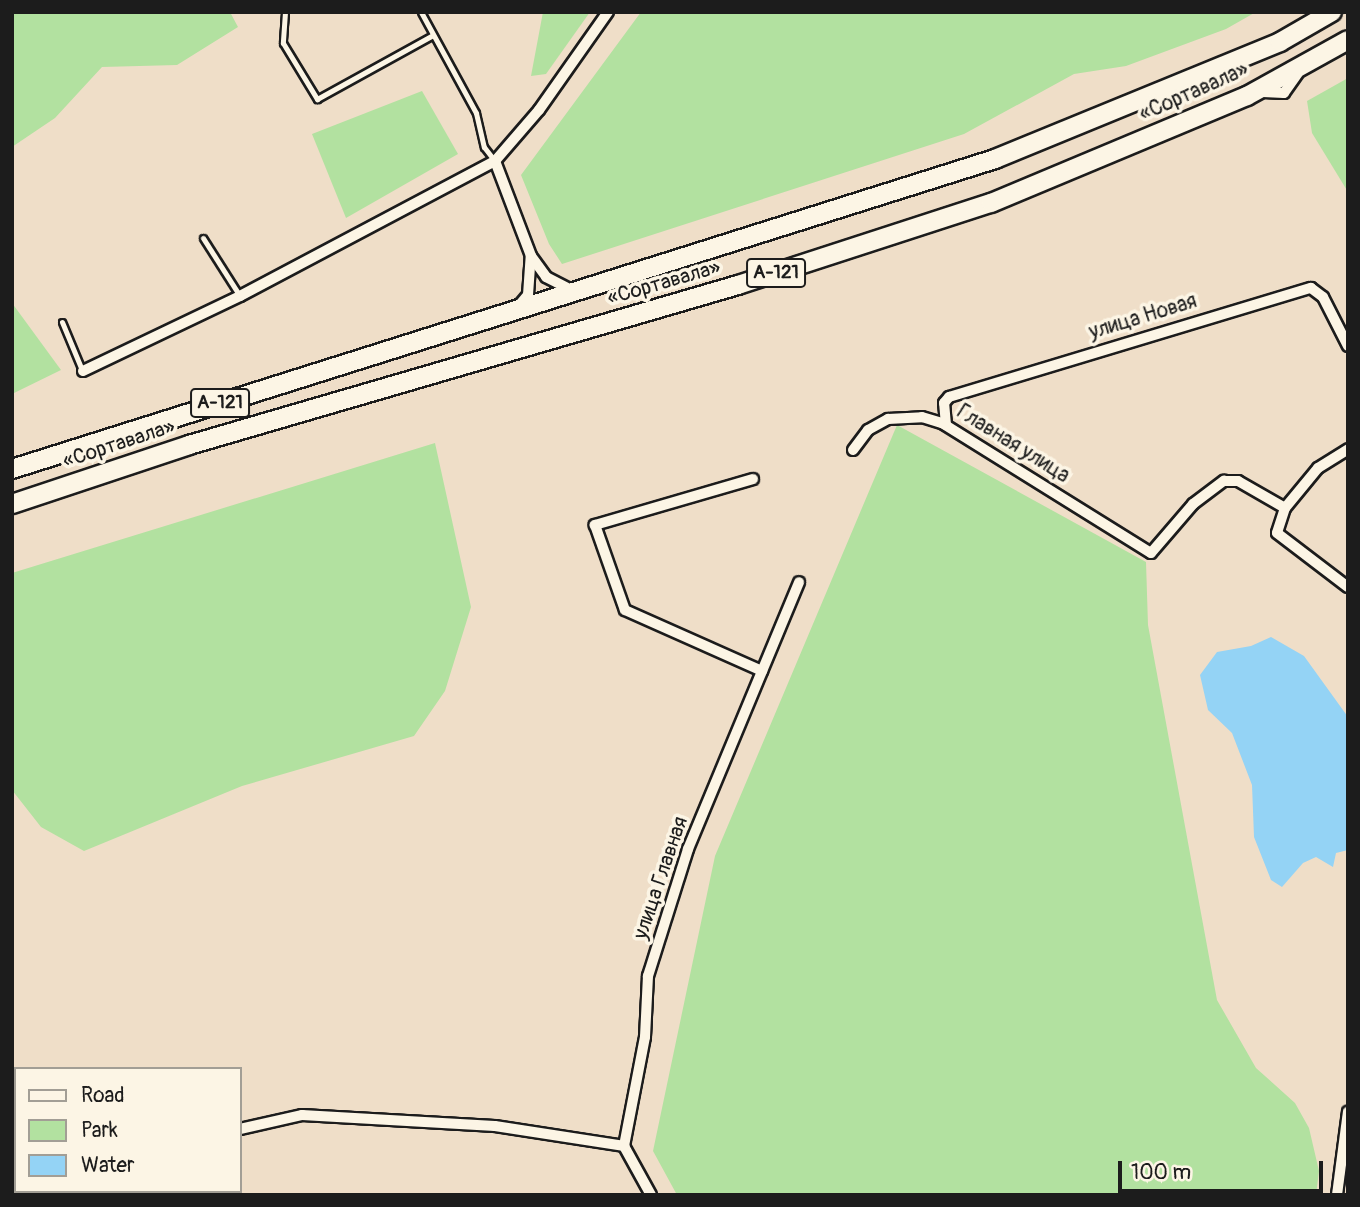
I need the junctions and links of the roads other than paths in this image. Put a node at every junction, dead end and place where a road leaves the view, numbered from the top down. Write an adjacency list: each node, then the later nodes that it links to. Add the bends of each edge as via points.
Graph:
1 (285, 12): 5 (lane, via 283,43 317,99)
2 (421, 12): 5 (lane)
3 (608, 12): 7 (street, via 539,110)
4 (1332, 12): 10 (highway, «Сортавала» / А-121, via 1280,42 995,159)
5 (433, 35): 7 (lane, via 476,113 484,147)
6 (1348, 40): 21 (highway, «Сортавала» / А-121, via 1247,96 991,203 738,285 183,447)
7 (495, 161): 9 (street); 11 (street)
8 (203, 238): 11 (lane)
9 (531, 256): 10 (street, via 546,277); 12 (street, via 528,295)
10 (575, 292): 12 (highway, «Сортавала» / А-121)
11 (240, 296): 15 (street)
12 (514, 310): 19 (highway, «Сортавала» / А-121)
13 (62, 322): 15 (lane)
14 (1348, 346): 16 (street, улица Новая, via 1323,297 1311,288 949,397 944,403)
15 (83, 371)
16 (946, 425): 18 (street, Главная улица, via 922,417 888,419 868,430); 22 (street, Главная улица, via 1151,553 1193,504 1224,481 1238,481)
17 (1348, 449): 22 (street, via 1318,467)
18 (853, 450)
19 (12, 469)
20 (753, 479): 25 (street, via 595,525 625,610)
21 (12, 504)
22 (1285, 508): 24 (street, via 1277,533)
23 (799, 582): 25 (street, улица Главная)
24 (1348, 587)
25 (762, 671): 28 (street, улица Главная, via 688,849 648,976 645,1037)
26 (1348, 1112): 30 (street)
27 (242, 1129): 28 (street, via 302,1115 495,1126)
28 (624, 1146): 29 (street)
29 (651, 1195)
30 (1337, 1195)

